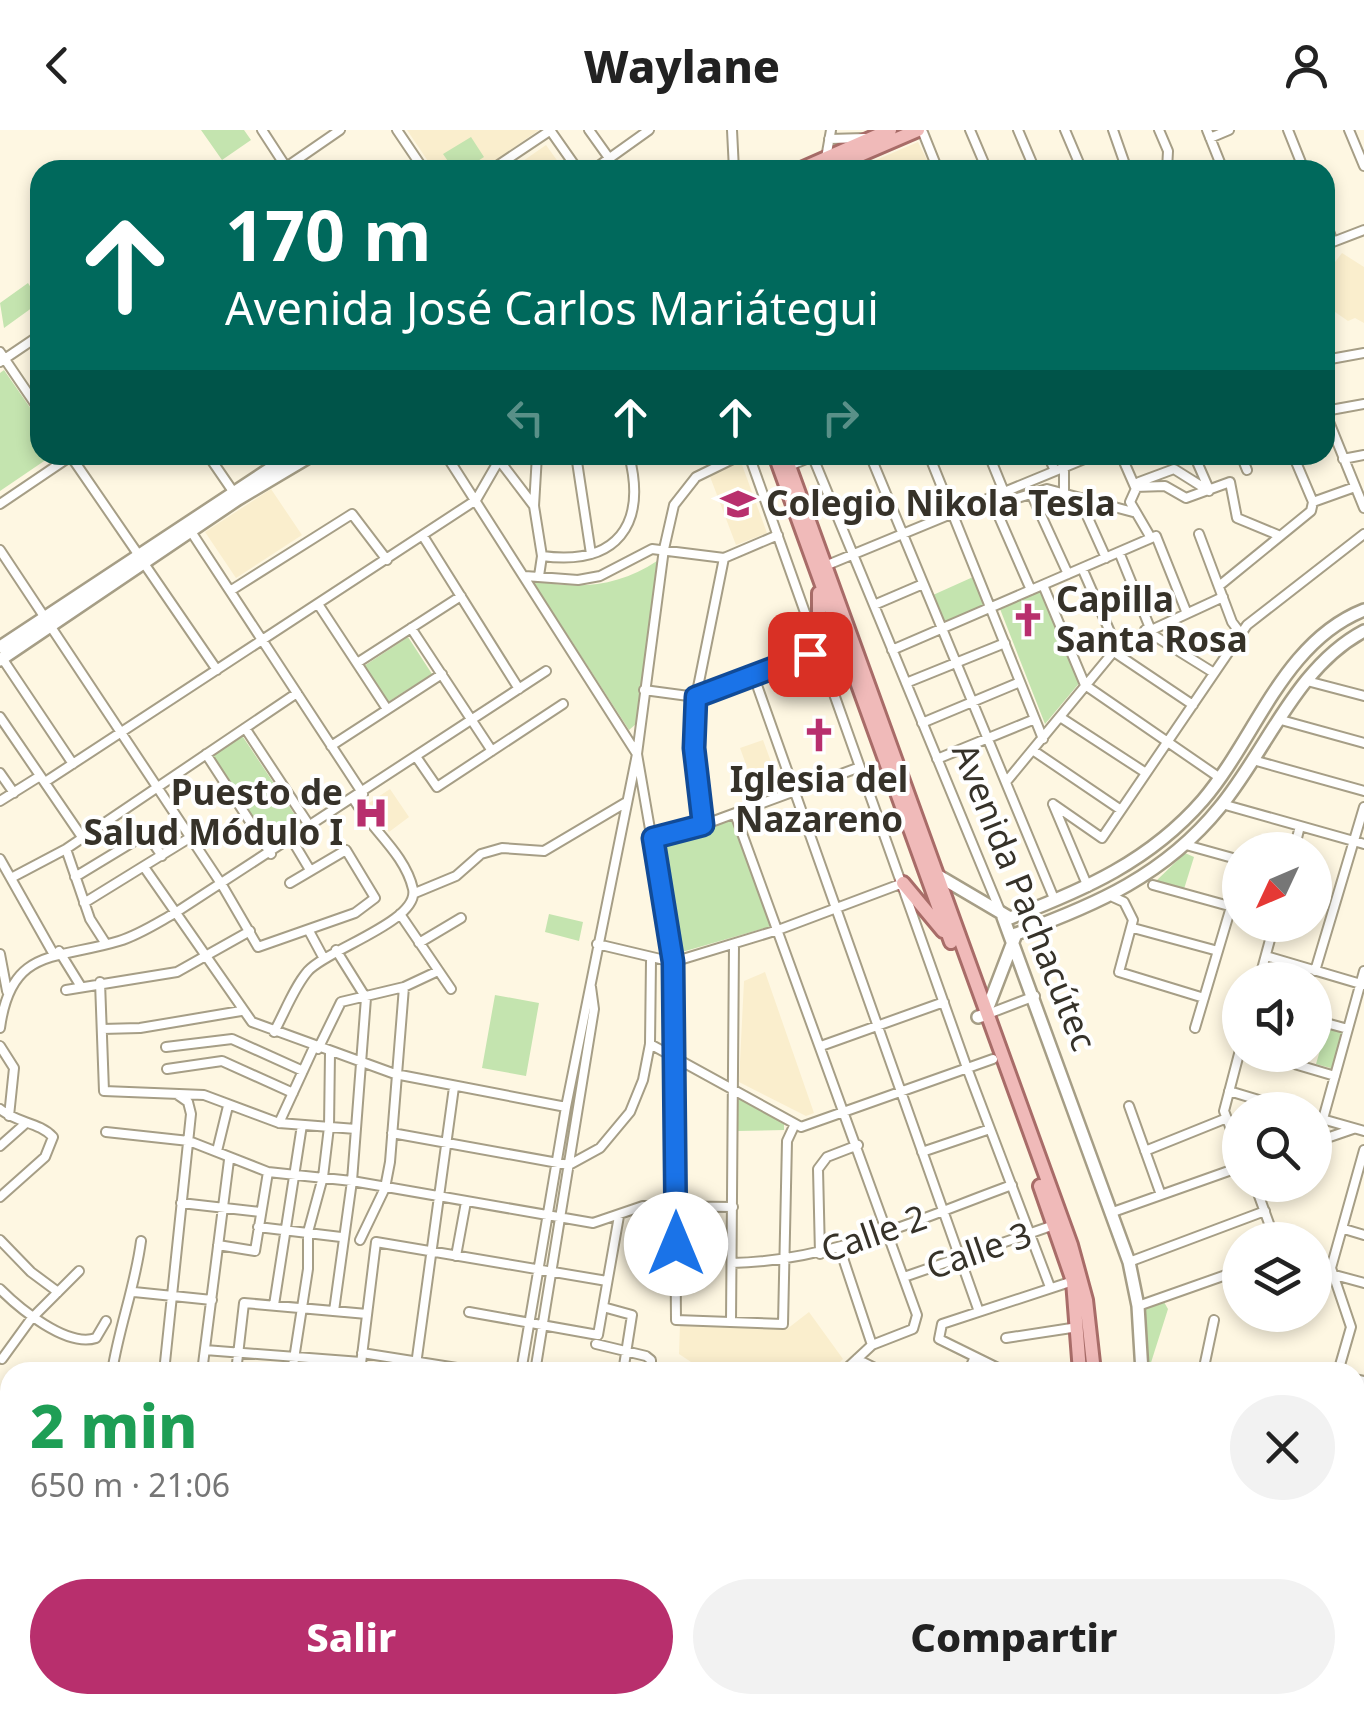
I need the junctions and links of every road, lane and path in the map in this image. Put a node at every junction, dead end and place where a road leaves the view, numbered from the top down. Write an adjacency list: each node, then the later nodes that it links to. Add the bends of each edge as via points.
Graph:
1 (262, 130): 24 (street)
2 (340, 130): 25 (street)
3 (397, 130): 26 (street)
4 (550, 130): 27 (street); 28 (street)
5 (589, 130): 23 (street)
6 (628, 130): 22 (street)
7 (649, 130): 22 (street)
8 (732, 130): 30 (street)
9 (890, 130): 21 (main road)
10 (920, 130): 33 (main road); 34 (street)
11 (970, 130): 35 (street)
12 (1018, 130): 36 (street)
13 (1065, 130): 37 (street)
14 (1112, 130): 38 (street)
15 (1159, 130): 39 (street)
16 (1229, 130): 20 (street)
17 (1288, 130): 41 (street)
18 (1349, 130): 42 (street)
19 (829, 133): 21 (street); 31 (street)
20 (1208, 134): 40 (street)
21 (871, 138): 32 (main road)
22 (633, 140): 23 (street)
23 (608, 158): 29 (street)
24 (280, 160)
25 (298, 160)
26 (417, 160)
27 (506, 160)
28 (571, 160)
29 (606, 160)
30 (734, 160)
31 (826, 160)
32 (832, 160)
33 (836, 160)
34 (934, 160)
35 (983, 160)
36 (1031, 160)
37 (1078, 160)
38 (1124, 160)
39 (1167, 160)
40 (1220, 160)
41 (1300, 160)
42 (1364, 166)
43 (1364, 230): 44 (street)
44 (1335, 242)
45 (30, 340): 47 (street)
46 (1364, 353): 48 (street)
47 (2, 357): 49 (street)
48 (1335, 358)
49 (30, 397)
50 (1364, 404): 51 (street)
51 (1335, 410)
52 (1335, 437): 54 (street)
53 (1364, 456): 54 (street)
54 (1344, 459): 84 (street)
55 (57, 465): 94 (street)
56 (78, 465): 113 (street)
57 (215, 465): 85 (street)
58 (274, 465): 85 (street)
59 (296, 465): 99 (street)
60 (453, 465): 91 (street)
61 (496, 465): 91 (street)
62 (505, 465): 95 (street)
63 (536, 465): 95 (street)
64 (578, 465): 110 (street)
65 (631, 465): 110 (street, via 633,517 615,540)
66 (717, 465): 108 (street, via 674,505)
67 (753, 465): 104 (street)
68 (779, 465): 122 (main road, Avenida Pachacútec)
69 (789, 465): 117 (main road, Avenida Pachacútec)
70 (818, 465): 111 (street, Avenida Pachacútec)
71 (874, 465): 100 (street)
72 (934, 465): 98 (street)
73 (993, 465): 88 (street)
74 (1052, 465): 82 (street)
75 (1069, 465): 80 (street)
76 (1126, 465): 83 (street)
77 (1198, 465): 87 (street)
78 (1245, 465): 81 (street)
79 (1297, 465): 93 (street)
80 (1064, 467): 82 (street); 89 (street)
81 (1247, 470)
82 (1055, 471): 88 (street)
83 (1135, 486): 87 (street, via 1165,486 1186,498); 87 (street, via 1174,468); 97 (street)
84 (1355, 487): 93 (street); 96 (street)
85 (232, 490): 113 (street)
86 (1030, 490): 89 (street); 92 (street); 119 (street)
87 (1209, 491): 102 (street, via 1230,482 1237,518)
88 (1004, 492): 92 (street)
89 (1064, 493): 90 (street)
90 (1079, 497): 97 (street); 115 (street)
91 (476, 500): 105 (street); 120 (street)
92 (992, 501): 98 (street); 126 (street)
93 (1312, 502): 102 (street, via 1310,511)
94 (0, 504)
95 (534, 506): 112 (street)
96 (1364, 508)
97 (1134, 512): 106 (street)
98 (954, 513): 100 (street); 132 (street)
99 (190, 530): 113 (street); 127 (street)
100 (903, 534): 111 (street); 123 (street)
101 (1199, 534): 125 (street)
102 (1278, 534): 125 (street)
103 (1364, 534): 140 (street)
104 (778, 535): 114 (street); 143 (street)
105 (423, 536): 116 (street); 128 (street)
106 (1154, 537): 109 (street); 134 (street)
107 (0, 550): 135 (street)
108 (664, 550): 114 (street); 121 (street, via 640,553 600,576); 159 (street)
109 (1119, 552): 115 (street); 138 (street)
110 (591, 554): 112 (street)
111 (853, 554): 117 (street); 131 (street, Avenida Pachacútec)
112 (542, 556): 121 (street)
113 (141, 558): 135 (street); 149 (street)
114 (724, 558): 162 (street)
115 (1106, 558): 118 (street)
116 (386, 560): 127 (street, via 352,514); 130 (street)
117 (825, 566): 225 (main road, Avenida Pachacútec)
118 (1082, 568): 119 (street); 145 (street)
119 (1068, 574): 124 (street)
120 (525, 576): 121 (street); 183 (street)
121 (539, 576)
122 (819, 580): 143 (main road); 248 (main road, Avenida Pachacútec)
123 (924, 584): 131 (street); 137 (street)
124 (1043, 585): 126 (street); 157 (street)
125 (1219, 586): 129 (street)
126 (1031, 590): 132 (street)
127 (230, 591): 141 (street)
128 (461, 596): 136 (street); 158 (street)
129 (1223, 597): 134 (street); 140 (street)
130 (318, 604): 141 (street); 147 (street)
131 (874, 605): 144 (street, Avenida Pachacútec)
132 (991, 608): 137 (street); 142 (street)
133 (1364, 610): 191 (street, via 1306,649)
134 (1186, 611): 138 (street)
135 (48, 621): 146 (street); 174 (street)
136 (412, 628): 147 (street); 152 (street)
137 (942, 629): 144 (street); 148 (street)
138 (1148, 629): 145 (street); 151 (street)
139 (1364, 631): 154 (street, via 1330,654)
140 (1241, 634): 151 (street)
141 (262, 640): 149 (street); 160 (street)
142 (1005, 643): 148 (street); 155 (street)
143 (819, 650): 153 (street); 188 (street)
144 (892, 650): 156 (street, Avenida Pachacútec)
145 (1115, 650): 157 (street); 165 (street)
146 (1, 655): 187 (street)
147 (357, 663): 166 (street)
148 (956, 663): 156 (street); 163 (street)
149 (217, 670): 174 (street)
150 (546, 671): 158 (street)
151 (1214, 673): 165 (street)
152 (442, 674): 166 (street); 171 (street)
153 (753, 674): 162 (street); 197 (street)
154 (1307, 681): 161 (street); 170 (street)
155 (1020, 682): 163 (street); 169 (street)
156 (906, 683): 172 (street, Avenida Pachacútec)
157 (1086, 686): 168 (street); 177 (street)
158 (519, 689): 171 (street)
159 (644, 690): 162 (street); 183 (street)
160 (297, 693): 173 (street); 179 (street)
161 (1364, 696)
162 (696, 697): 206 (street)
163 (972, 702): 172 (street); 175 (street)
164 (563, 704): 181 (street)
165 (1192, 705): 177 (street)
166 (388, 710): 179 (street)
167 (0, 717): 192 (street)
168 (1060, 717): 176 (street); 190 (street)
169 (1035, 720): 175 (street); 176 (street)
170 (1281, 720): 178 (street); 186 (street)
171 (472, 721): 181 (street); 184 (street)
172 (922, 723): 185 (street, Avenida Pachacútec)
173 (245, 728): 182 (street); 208 (street)
174 (121, 732): 187 (street); 194 (street)
175 (988, 739): 185 (street); 193 (street)
176 (1043, 739): 180 (street)
177 (1168, 742): 190 (street); 191 (street)
178 (1364, 743)
179 (331, 746): 198 (street)
180 (1034, 750): 193 (street); 203 (street)
181 (492, 751): 184 (street, via 438,787)
182 (206, 754): 194 (street); 219 (street)
183 (637, 754): 200 (street); 212 (street)
184 (417, 758): 198 (street)
185 (938, 759): 241 (street, Avenida Pachacútec)
186 (1253, 760): 195 (street); 201 (street)
187 (73, 764): 192 (street)
188 (860, 767): 197 (street); 229 (street)
189 (0, 773): 196 (street)
190 (1146, 774): 203 (street)
191 (1220, 778): 232 (street, via 1160,842)
192 (43, 779): 196 (street); 210 (street)
193 (1006, 782): 235 (street)
194 (157, 787): 210 (street); 211 (street)
195 (1364, 791)
196 (14, 792): 199 (street)
197 (794, 792): 204 (street); 238 (street)
198 (358, 797): 208 (street); 233 (street, via 372,829 403,862)
199 (0, 801)
200 (625, 803): 233 (street, via 544,851 496,849); 253 (street)
201 (1222, 804): 207 (street); 216 (street)
202 (1364, 807): 214 (street)
203 (1121, 810): 205 (street, via 1102,838)
204 (735, 814): 206 (street); 244 (street)
205 (1083, 824): 215 (street); 215 (street, via 1053,804)
206 (703, 825): 212 (street)
207 (1300, 826): 209 (street); 214 (street)
208 (310, 828): 213 (street)
209 (1298, 832)
210 (82, 837): 218 (street)
211 (190, 837): 221 (street); 230 (street)
212 (653, 838): 263 (street)
213 (292, 840): 219 (street); 224 (street)
214 (1354, 842): 217 (street); 266 (street)
215 (1070, 844): 232 (street)
216 (1186, 844): 220 (street); 234 (street)
217 (1364, 844)
218 (66, 848): 226 (street); 227 (street)
219 (272, 854): 230 (street)
220 (1222, 855)
221 (162, 856): 223 (street); 226 (street, via 141,837)
222 (0, 859): 227 (street)
223 (144, 867): 236 (street); 239 (street)
224 (310, 870): 228 (street); 246 (street, via 346,850 376,898)
225 (938, 875): 241 (street); 283 (main road, Avenida Pachacútec)
226 (75, 877): 236 (street)
227 (11, 878): 257 (street)
228 (290, 883)
229 (903, 883): 238 (street); 248 (main road); 281 (street)
230 (222, 885): 239 (street); 245 (street)
231 (1154, 885): 237 (street)
232 (1088, 888): 235 (street)
233 (415, 893): 240 (street)
234 (1113, 897): 243 (street, via 1128,908); 247 (street)
235 (1055, 901): 241 (street)
236 (84, 903): 252 (street)
237 (1222, 904)
238 (836, 909): 244 (street); 285 (street)
239 (175, 914): 252 (street); 261 (street)
240 (400, 914): 251 (street); 255 (street)
241 (1003, 917): 247 (street, Avenida Pachacútec)
242 (462, 918): 251 (street)
243 (1134, 928): 256 (street); 280 (street, via 1119,972)
244 (778, 930): 254 (street); 293 (street)
245 (250, 931): 246 (street, via 258,947); 261 (street)
246 (309, 931): 260 (street)
247 (1012, 938): 278 (street, Avenida Pachacútec); 283 (street)
248 (951, 940): 283 (main road, Avenida Pachacútec)
249 (1222, 941): 256 (street)
250 (1270, 942): 259 (street)
251 (419, 943): 269 (street)
252 (106, 944): 257 (street)
253 (597, 944): 262 (street); 267 (street)
254 (734, 944): 263 (street); 308 (street)
255 (336, 950): 260 (street); 279 (street)
256 (1218, 951): 280 (street)
257 (56, 952): 272 (street); 277 (street)
258 (0, 954): 277 (street)
259 (1266, 956): 264 (street); 265 (street)
260 (323, 957): 290 (street, via 306,972)
261 (205, 958): 271 (street, via 168,975); 282 (street)
262 (651, 960): 263 (street); 291 (street)
263 (673, 962): 297 (street)
264 (1264, 962)
265 (1286, 962)
266 (1318, 962)
267 (592, 968): 317 (street); 345 (street, via 594,1009)
268 (1364, 971): 273 (street)
269 (436, 972): 274 (street); 275 (street)
270 (1332, 976): 273 (street)
271 (100, 982): 272 (street); 288 (street)
272 (80, 985): 276 (street)
273 (1362, 985): 289 (street)
274 (404, 986): 279 (street); 305 (street)
275 (451, 989)
276 (66, 990)
277 (7, 991): 286 (street)
278 (1035, 996): 283 (street); 366 (street, Avenida Pachacútec)
279 (366, 998): 295 (street, via 341,1002); 299 (street)
280 (1204, 998): 287 (street)
281 (944, 1002): 285 (street); 301 (street)
282 (241, 1011): 288 (street); 290 (street)
283 (982, 1016): 298 (main road, Avenida Pachacútec); 453 (main road, Avenida Pachacútec, via 1080,1274)
284 (1332, 1025): 289 (street)
285 (878, 1026): 293 (street); 311 (street)
286 (0, 1028)
287 (1195, 1028)
288 (102, 1029): 310 (street, via 104,1091)
289 (1348, 1029): 306 (street)
290 (274, 1032): 295 (street)
291 (650, 1044): 297 (street); 345 (street, via 636,1102 600,1148)
292 (0, 1046): 320 (street, via 14,1068)
293 (822, 1046): 319 (street)
294 (166, 1047): 302 (street, via 232,1040)
295 (316, 1048): 296 (street); 302 (street)
296 (330, 1052): 299 (street); 327 (street)
297 (677, 1058): 308 (street); 360 (street)
298 (994, 1059): 301 (street); 371 (main road, Avenida Pachacútec)
299 (363, 1062): 305 (street); 330 (street)
300 (167, 1068): 314 (street, via 222,1062)
301 (967, 1068): 311 (street); 328 (street)
302 (303, 1071): 314 (street)
303 (1234, 1072): 309 (street)
304 (1321, 1072): 306 (street)
305 (395, 1074): 307 (street); 333 (street)
306 (1335, 1076): 313 (street)
307 (454, 1087): 317 (street); 335 (street)
308 (733, 1089): 326 (street); 361 (street)
309 (1229, 1091): 312 (street)
310 (174, 1092): 315 (street); 336 (street, via 191,1108)
311 (901, 1092): 319 (street); 342 (street)
312 (1232, 1092)
313 (1329, 1092)
314 (293, 1093): 324 (street)
315 (228, 1106): 324 (street); 341 (street)
316 (1129, 1106): 339 (street)
317 (566, 1107): 344 (street)
318 (0, 1110): 320 (street)
319 (847, 1112): 326 (street); 338 (street)
320 (9, 1116): 323 (street)
321 (1222, 1120): 339 (street)
322 (1332, 1122): 329 (street)
323 (26, 1123): 337 (street); 356 (street, via 53,1136 50,1148)
324 (279, 1123): 325 (street)
325 (302, 1125): 327 (street); 347 (street)
326 (794, 1126): 389 (street, via 786,1141)
327 (329, 1127): 330 (street); 349 (street)
328 (990, 1128): 342 (street); 352 (street)
329 (1354, 1128): 332 (street); 334 (street)
330 (356, 1129): 350 (street)
331 (106, 1132): 336 (street)
332 (1364, 1132)
333 (392, 1133): 335 (street); 353 (street)
334 (1332, 1136)
335 (446, 1141): 344 (street); 355 (street)
336 (190, 1142): 341 (street); 359 (street)
337 (0, 1146)
338 (858, 1146): 375 (street); 386 (street, via 828,1157 818,1169)
339 (1145, 1150): 354 (street)
340 (1364, 1150): 351 (street)
341 (217, 1152): 343 (street)
342 (922, 1152): 363 (street)
343 (229, 1160): 346 (street); 362 (street)
344 (556, 1164): 345 (street); 367 (street)
345 (569, 1165): 369 (street)
346 (268, 1172): 347 (street); 365 (street)
347 (294, 1172): 349 (street); 373 (street)
348 (1222, 1174): 354 (street)
349 (323, 1177): 350 (street); 376 (street)
350 (352, 1181): 353 (street); 379 (street)
351 (1360, 1184): 374 (street)
352 (1012, 1186): 363 (street, Calle 2); 377 (street)
353 (385, 1188): 355 (street); 381 (street)
354 (1161, 1195): 366 (street)
355 (438, 1197): 357 (street); 385 (street)
356 (0, 1198)
357 (466, 1202): 367 (street); 387 (street)
358 (1262, 1202): 364 (street)
359 (181, 1203): 362 (street); 407 (street)
360 (676, 1205): 361 (street); 368 (street, via 642,1206); 421 (street, via 676,1320)
361 (732, 1206): 391 (street)
362 (223, 1207): 365 (street); 383 (street)
363 (943, 1210): 375 (street, Calle 2); 388 (street)
364 (1265, 1211): 370 (street); 390 (street)
365 (260, 1212): 372 (street)
366 (1112, 1212): 390 (street, Avenida Pachacútec)
367 (547, 1216): 369 (street); 392 (street)
368 (619, 1216): 369 (street, via 594,1223); 400 (street)
369 (560, 1218): 395 (street)
370 (1269, 1222)
371 (1054, 1225): 377 (street, Calle 3); 401 (main road, Avenida Pachacútec)
372 (258, 1228): 373 (street); 383 (street, via 255,1251)
373 (286, 1229): 376 (street); 409 (street)
374 (1344, 1229): 378 (street); 394 (street)
375 (888, 1231): 384 (street, Calle 2); 398 (street)
376 (308, 1232): 379 (street); 412 (street)
377 (1030, 1234): 388 (street, Calle 3); 403 (street)
378 (1364, 1235)
379 (341, 1237): 414 (street)
380 (0, 1240): 405 (street)
381 (360, 1240)
382 (141, 1241): 406 (street)
383 (218, 1245): 408 (street)
384 (840, 1249): 386 (street, Calle 2); 428 (street)
385 (431, 1251): 387 (street); 416 (street, via 376,1242); 443 (street)
386 (820, 1254): 389 (street, Calle 2)
387 (456, 1256): 392 (street)
388 (960, 1258): 398 (street, Calle 3); 413 (street)
389 (785, 1262): 391 (street, Calle 2); 421 (street, via 782,1324)
390 (1128, 1262): 411 (street, Avenida Pachacútec)
391 (732, 1263): 421 (street)
392 (538, 1270): 395 (street); 420 (street)
393 (79, 1271): 405 (street)
394 (1332, 1271)
395 (552, 1272): 400 (street); 422 (street)
396 (1332, 1274): 402 (street)
397 (1222, 1276): 411 (street)
398 (904, 1277): 428 (street, via 917,1324)
399 (1332, 1277): 424 (street)
400 (608, 1281): 410 (street)
401 (1073, 1281): 403 (street); 423 (main road, Avenida Pachacútec)
402 (1364, 1283)
403 (1050, 1287): 413 (street)
404 (0, 1288): 417 (street)
405 (58, 1292): 417 (street)
406 (134, 1292): 407 (street); 436 (street, via 120,1320)
407 (170, 1296): 408 (street); 437 (street)
408 (212, 1300): 429 (street)
409 (274, 1306): 412 (street); 431 (street, via 244,1302)
410 (603, 1306): 427 (street); 430 (street, via 632,1315)
411 (1138, 1306): 454 (street, Avenida Pachacútec)
412 (302, 1308): 414 (street); 432 (street)
413 (978, 1309): 433 (street, via 948,1320 939,1339)
414 (334, 1311): 416 (street)
415 (468, 1312): 420 (street)
416 (367, 1314): 442 (street)
417 (31, 1318): 419 (street, via 86,1341); 434 (street)
418 (1214, 1320): 455 (street)
419 (106, 1322)
420 (529, 1322): 422 (street); 444 (street)
421 (732, 1322)
422 (543, 1325): 427 (street); 445 (street)
423 (1078, 1327): 426 (street); 452 (main road, Avenida Pachacútec)
424 (1351, 1328): 425 (street); 456 (street)
425 (1364, 1331)
426 (1006, 1338)
427 (597, 1340): 430 (street)
428 (872, 1345): 435 (street)
429 (205, 1350): 431 (street); 438 (street)
430 (627, 1351): 446 (street); 447 (street)
431 (238, 1352): 432 (street); 439 (street)
432 (294, 1357): 440 (street); 441 (street)
433 (975, 1357): 450 (street); 451 (street)
434 (2, 1358)
435 (857, 1360): 448 (street); 449 (street)
436 (114, 1362)
437 (165, 1362)
438 (203, 1362)
439 (237, 1362)
440 (293, 1362)
441 (350, 1362)
442 (361, 1362)
443 (416, 1362)
444 (523, 1362)
445 (537, 1362)
446 (625, 1362)
447 (651, 1362)
448 (854, 1362)
449 (861, 1362)
450 (973, 1362)
451 (985, 1362)
452 (1080, 1362)
453 (1093, 1362)
454 (1141, 1362)
455 (1205, 1362)
456 (1341, 1362)

